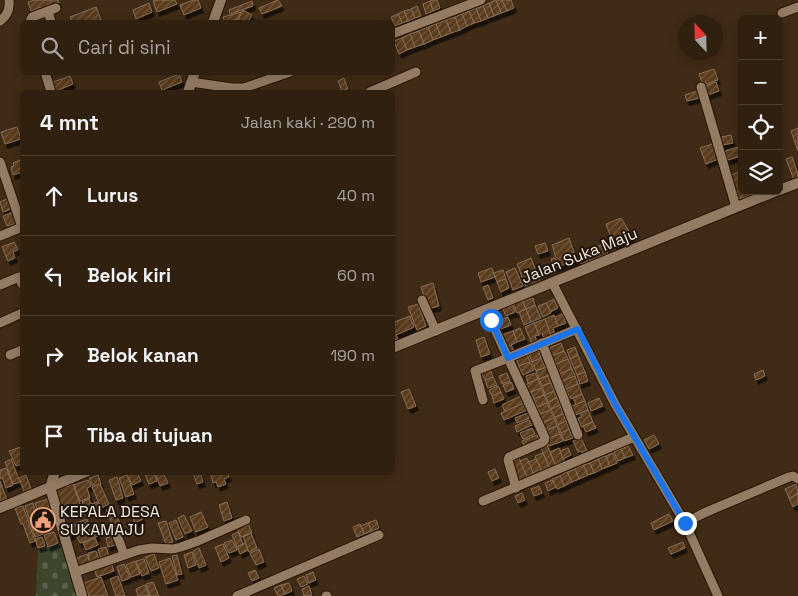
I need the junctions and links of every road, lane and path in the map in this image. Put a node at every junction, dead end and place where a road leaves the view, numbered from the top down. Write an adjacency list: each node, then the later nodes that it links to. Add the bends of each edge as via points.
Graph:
1 (10, 0): 9 (street, via 7,14)
2 (221, 0): 8 (street)
3 (481, 0): 10 (street)
4 (798, 6): 5 (street)
5 (782, 13)
6 (31, 20): 7 (street, via 52,10)
7 (51, 20)
8 (214, 20)
9 (0, 21)
10 (395, 33)
11 (416, 72): 18 (street)
12 (46, 75): 16 (street)
13 (281, 75): 14 (street, via 244,88 232,88)
14 (193, 77): 17 (street)
15 (701, 87): 23 (street)
16 (50, 90)
17 (189, 90)
18 (375, 90)
19 (0, 162): 24 (street)
20 (798, 182): 21 (street, Jalan Suka Maju)
21 (783, 189)
22 (768, 195): 23 (street, Jalan Suka Maju)
23 (736, 207): 28 (street, Jalan Suka Maju)
24 (20, 221)
25 (20, 228): 26 (street)
26 (0, 236)
27 (20, 279): 29 (street, via 19,276)
28 (552, 282): 31 (street, Jalan Suka Maju); 34 (street)
29 (0, 285)
30 (422, 300): 35 (street)
31 (486, 310): 35 (street, Jalan Suka Maju); 40 (street)
32 (20, 314): 33 (street)
33 (0, 323)
34 (578, 329): 36 (street); 43 (street)
35 (436, 331): 37 (street, Jalan Suka Maju)
36 (542, 343): 40 (street); 42 (street)
37 (395, 347)
38 (20, 351): 39 (street)
39 (10, 355)
40 (508, 358): 41 (street, via 475,372); 48 (street, via 545,438 541,443 508,457)
41 (483, 400)
42 (578, 435)
43 (634, 437): 48 (street); 52 (street)
44 (54, 475): 47 (street)
45 (79, 475): 47 (street)
46 (798, 479): 52 (street, via 789,477)
47 (50, 487): 50 (street); 56 (street)
48 (516, 488): 49 (street)
49 (483, 501)
50 (0, 508)
51 (246, 520): 55 (street, via 181,547 152,548)
52 (685, 523): 59 (street)
53 (115, 530): 55 (street)
54 (379, 535): 58 (street)
55 (124, 554): 56 (street)
56 (75, 572): 57 (street)
57 (82, 596)
58 (237, 596)
59 (718, 596)

